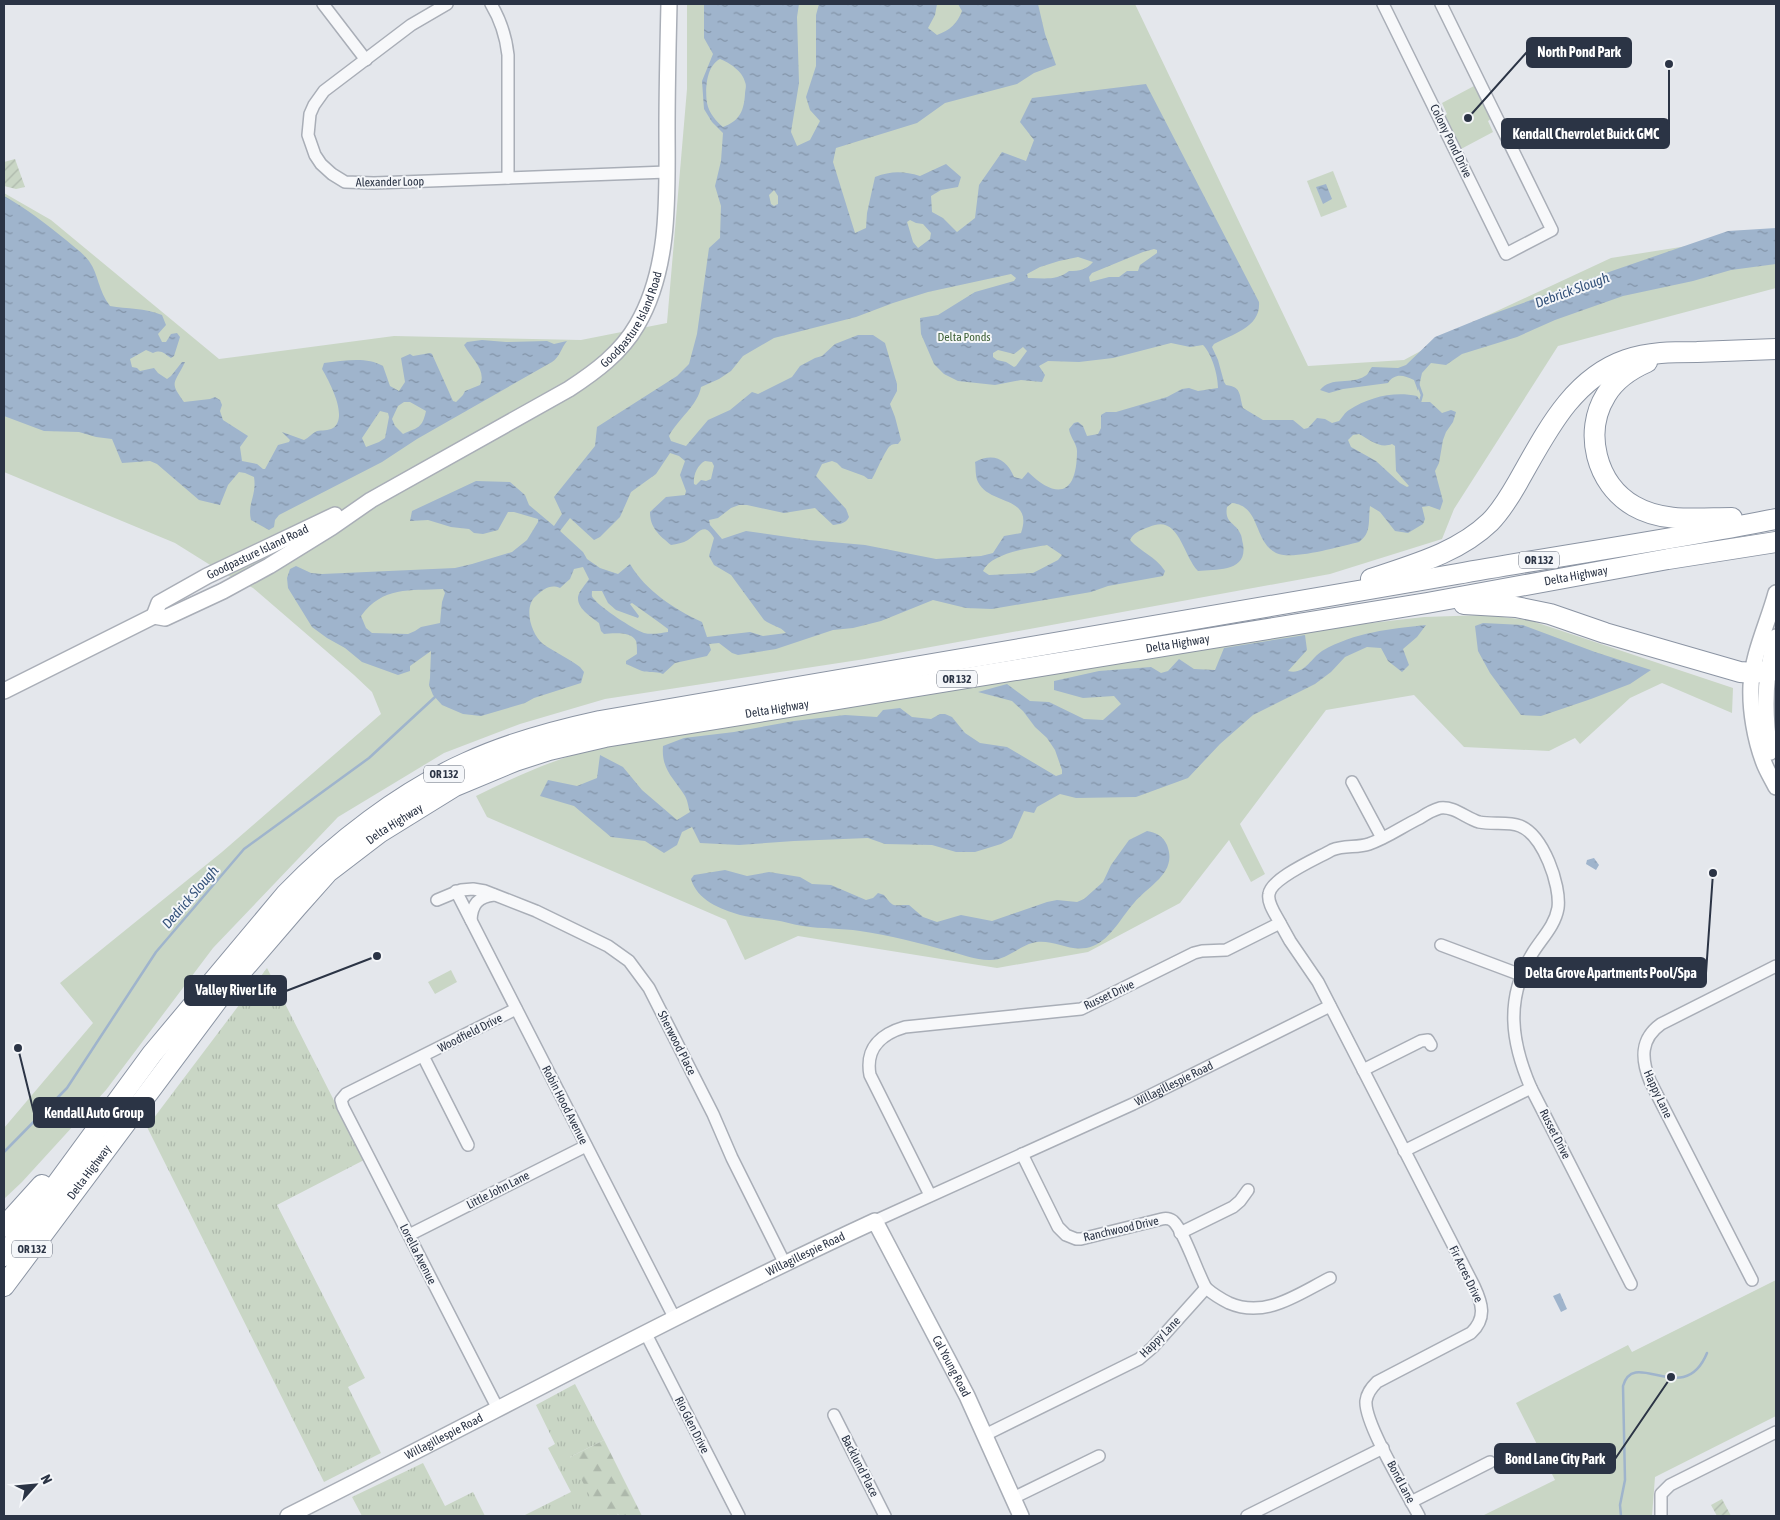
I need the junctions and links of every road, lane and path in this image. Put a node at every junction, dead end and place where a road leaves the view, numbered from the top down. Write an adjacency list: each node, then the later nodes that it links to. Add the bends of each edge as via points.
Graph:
1 (323, 4): 7 (street)
2 (447, 4): 7 (street, Alexander Loop, via 412,24)
3 (491, 4): 9 (street, via 505,36 508,55)
4 (669, 4): 8 (main road, Goodpasture Island Road)
5 (1383, 4): 6 (street, Colony Pond Drive, via 1506,254 1552,230)
6 (1441, 4)
7 (366, 60): 9 (street, Alexander Loop, via 324,91 310,114 308,135 311,146 321,164 332,174 345,182 374,183)
8 (667, 172): 9 (street, Alexander Loop); 12 (main road, Goodpasture Island Road, via 659,267 651,297 626,341 596,371 568,389)
9 (508, 178)
10 (1776, 349): 11 (highway)
11 (1673, 352): 13 (highway, via 1633,369 1607,394 1597,413 1594,432 1604,475 1626,501 1658,515); 16 (highway, via 1645,354 1624,361 1580,387 1558,416 1512,495 1491,521 1466,541 1414,564)
12 (371, 500): 18 (main road, Goodpasture Island Road, via 223,591 165,618); 18 (main road, Goodpasture Island Road, via 207,576 159,603)
13 (1776, 518): 16 (highway, Delta Highway / OR 132)
14 (1776, 542): 17 (highway, Delta Highway / OR 132)
15 (1776, 593): 20 (main road, via 1758,650)
16 (1303, 602): 36 (highway, Delta Highway / OR 132, via 600,721 541,735 494,751 420,788 320,861 286,894)
17 (1427, 603): 20 (highway, via 1496,605 1534,610 1740,672); 47 (highway, Delta Highway / OR 132, via 605,737 549,750 480,774 442,793 379,833 317,884 222,994)
18 (154, 616): 21 (main road, Goodpasture Island Road)
19 (1776, 637): 20 (main road)
20 (1766, 671): 23 (main road, via 1751,686 1756,731 1764,763)
21 (4, 691)
22 (1352, 782): 24 (street)
23 (1776, 786)
24 (1382, 838): 29 (street, Russet Drive, via 1366,845 1332,850 1278,881 1268,896); 32 (street, Russet Drive, via 1431,812 1446,808 1478,822 1516,824 1533,834 1554,875 1559,899 1554,920)
25 (456, 891): 26 (street, Sherwood Place, via 473,889); 27 (street, Sherwood Place); 28 (street, Robin Hood Avenue)
26 (494, 895): 28 (street, via 476,901); 53 (street, Sherwood Place, via 536,911 614,949 639,973 713,1114)
27 (437, 900)
28 (471, 920): 34 (street, Robin Hood Avenue)
29 (1280, 923): 33 (street, Fir Acres Drive); 46 (street, Russet Drive, via 1226,950 1194,953 1081,1009 904,1027 886,1034 872,1051 870,1075)
30 (1441, 945): 32 (street)
31 (1776, 966): 55 (street, Happy Lane, via 1661,1024 1648,1036 1645,1048 1645,1065 1650,1081)
32 (1522, 975): 39 (street, Russet Drive, via 1515,997 1514,1029 1520,1059)
33 (1330, 1006): 38 (street, Fir Acres Drive); 44 (street, Willagillespie Road, via 1133,1104)
34 (516, 1009): 37 (street, Woodfield Drive); 42 (street, Robin Hood Avenue)
35 (1431, 1046): 38 (street, via 1428,1040 1421,1041)
36 (152, 1054): 49 (highway); 52 (highway, Delta Highway / OR 132)
37 (423, 1056): 40 (street, Woodfield Drive); 41 (street, Woodfield Drive)
38 (1363, 1070): 43 (street, Fir Acres Drive)
39 (1532, 1088): 43 (street); 56 (street, Russet Drive)
40 (342, 1098): 51 (street, Lorella Avenue, via 343,1107)
41 (468, 1145)
42 (586, 1146): 51 (street, Little John Lane); 60 (street, Robin Hood Avenue)
43 (1404, 1152): 66 (street, Fir Acres Drive, via 1474,1286 1483,1313 1477,1328 1471,1333 1385,1377 1371,1388 1367,1395 1367,1413)
44 (1022, 1154): 46 (street, Willagillespie Road); 50 (street, Ranchwood Drive, via 1058,1227 1071,1238 1086,1238 1166,1218 1173,1221)
45 (1248, 1190): 50 (street, via 1234,1206)
46 (930, 1196): 48 (street, Willagillespie Road)
47 (59, 1211): 57 (highway, Delta Highway / OR 132); 59 (highway)
48 (875, 1221): 53 (main road, Willagillespie Road); 65 (main road, Cal Young Road)
49 (4, 1227)
50 (1180, 1233): 58 (street)
51 (409, 1235): 62 (street, Lorella Avenue)
52 (4, 1256)
53 (785, 1264): 60 (main road, Willagillespie Road)
54 (1330, 1278): 58 (street, via 1280,1303 1258,1309 1237,1306)
55 (1752, 1280)
56 (1631, 1284)
57 (4, 1286)
58 (1206, 1288): 65 (street, Happy Lane, via 1139,1359)
59 (4, 1303)
60 (675, 1319): 61 (main road, Willagillespie Road)
61 (646, 1334): 62 (main road, Willagillespie Road); 72 (street, Rio Glen Drive)
62 (498, 1409): 71 (main road, Willagillespie Road)
63 (834, 1415): 73 (street, Backlund Place)
64 (1776, 1432): 77 (street, via 1670,1484 1661,1494)
65 (985, 1435): 69 (main road, Cal Young Road)
66 (1383, 1448): 70 (street, Bond Lane); 75 (street)
67 (1099, 1456): 69 (street)
68 (1490, 1462): 70 (street)
69 (1014, 1498): 74 (main road, Cal Young Road)
70 (1411, 1502): 76 (street, Bond Lane)
71 (288, 1516)
72 (739, 1516)
73 (885, 1516)
74 (1022, 1516)
75 (1247, 1516)
76 (1419, 1516)
77 (1661, 1516)

